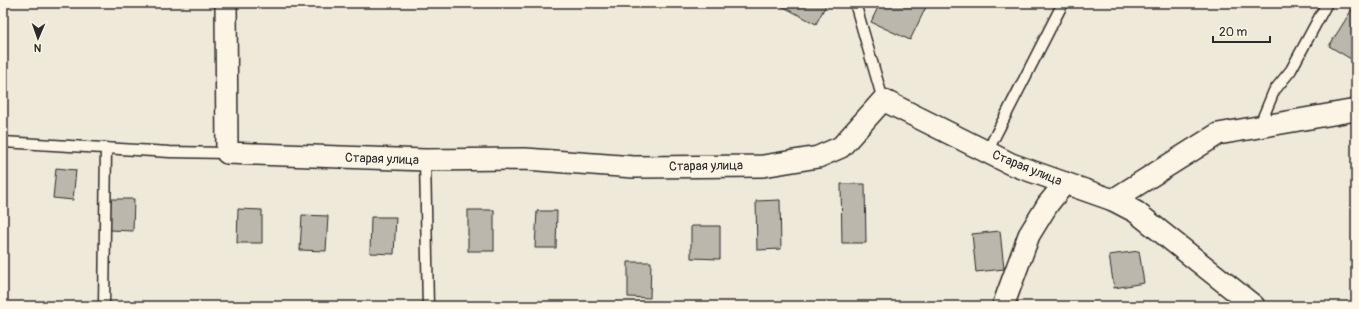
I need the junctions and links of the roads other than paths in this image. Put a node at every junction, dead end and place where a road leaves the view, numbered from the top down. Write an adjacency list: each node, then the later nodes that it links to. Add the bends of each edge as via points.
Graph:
1 (226, 3): 11 (street)
2 (855, 3): 5 (lane)
3 (1063, 3): 10 (lane)
4 (1327, 3): 7 (lane, via 1291,70 1274,91)
5 (883, 100): 10 (street, Старая улица); 12 (street, Старая улица, via 840,147 818,157 763,166 634,167 525,158)
6 (1356, 110): 7 (street)
7 (1259, 127): 14 (street, via 1218,134)
8 (3, 142): 9 (lane)
9 (106, 148): 11 (lane); 15 (lane)
10 (987, 152): 13 (street, Старая улица, via 1010,164)
11 (227, 153): 12 (street, Старая улица)
12 (425, 160): 16 (lane)
13 (1065, 183): 14 (street, Старая улица); 17 (street, via 1048,204 1029,235)
14 (1113, 200): 18 (street, Старая улица, via 1136,212)
15 (104, 306)
16 (428, 306)
17 (1004, 306)
18 (1254, 306)

